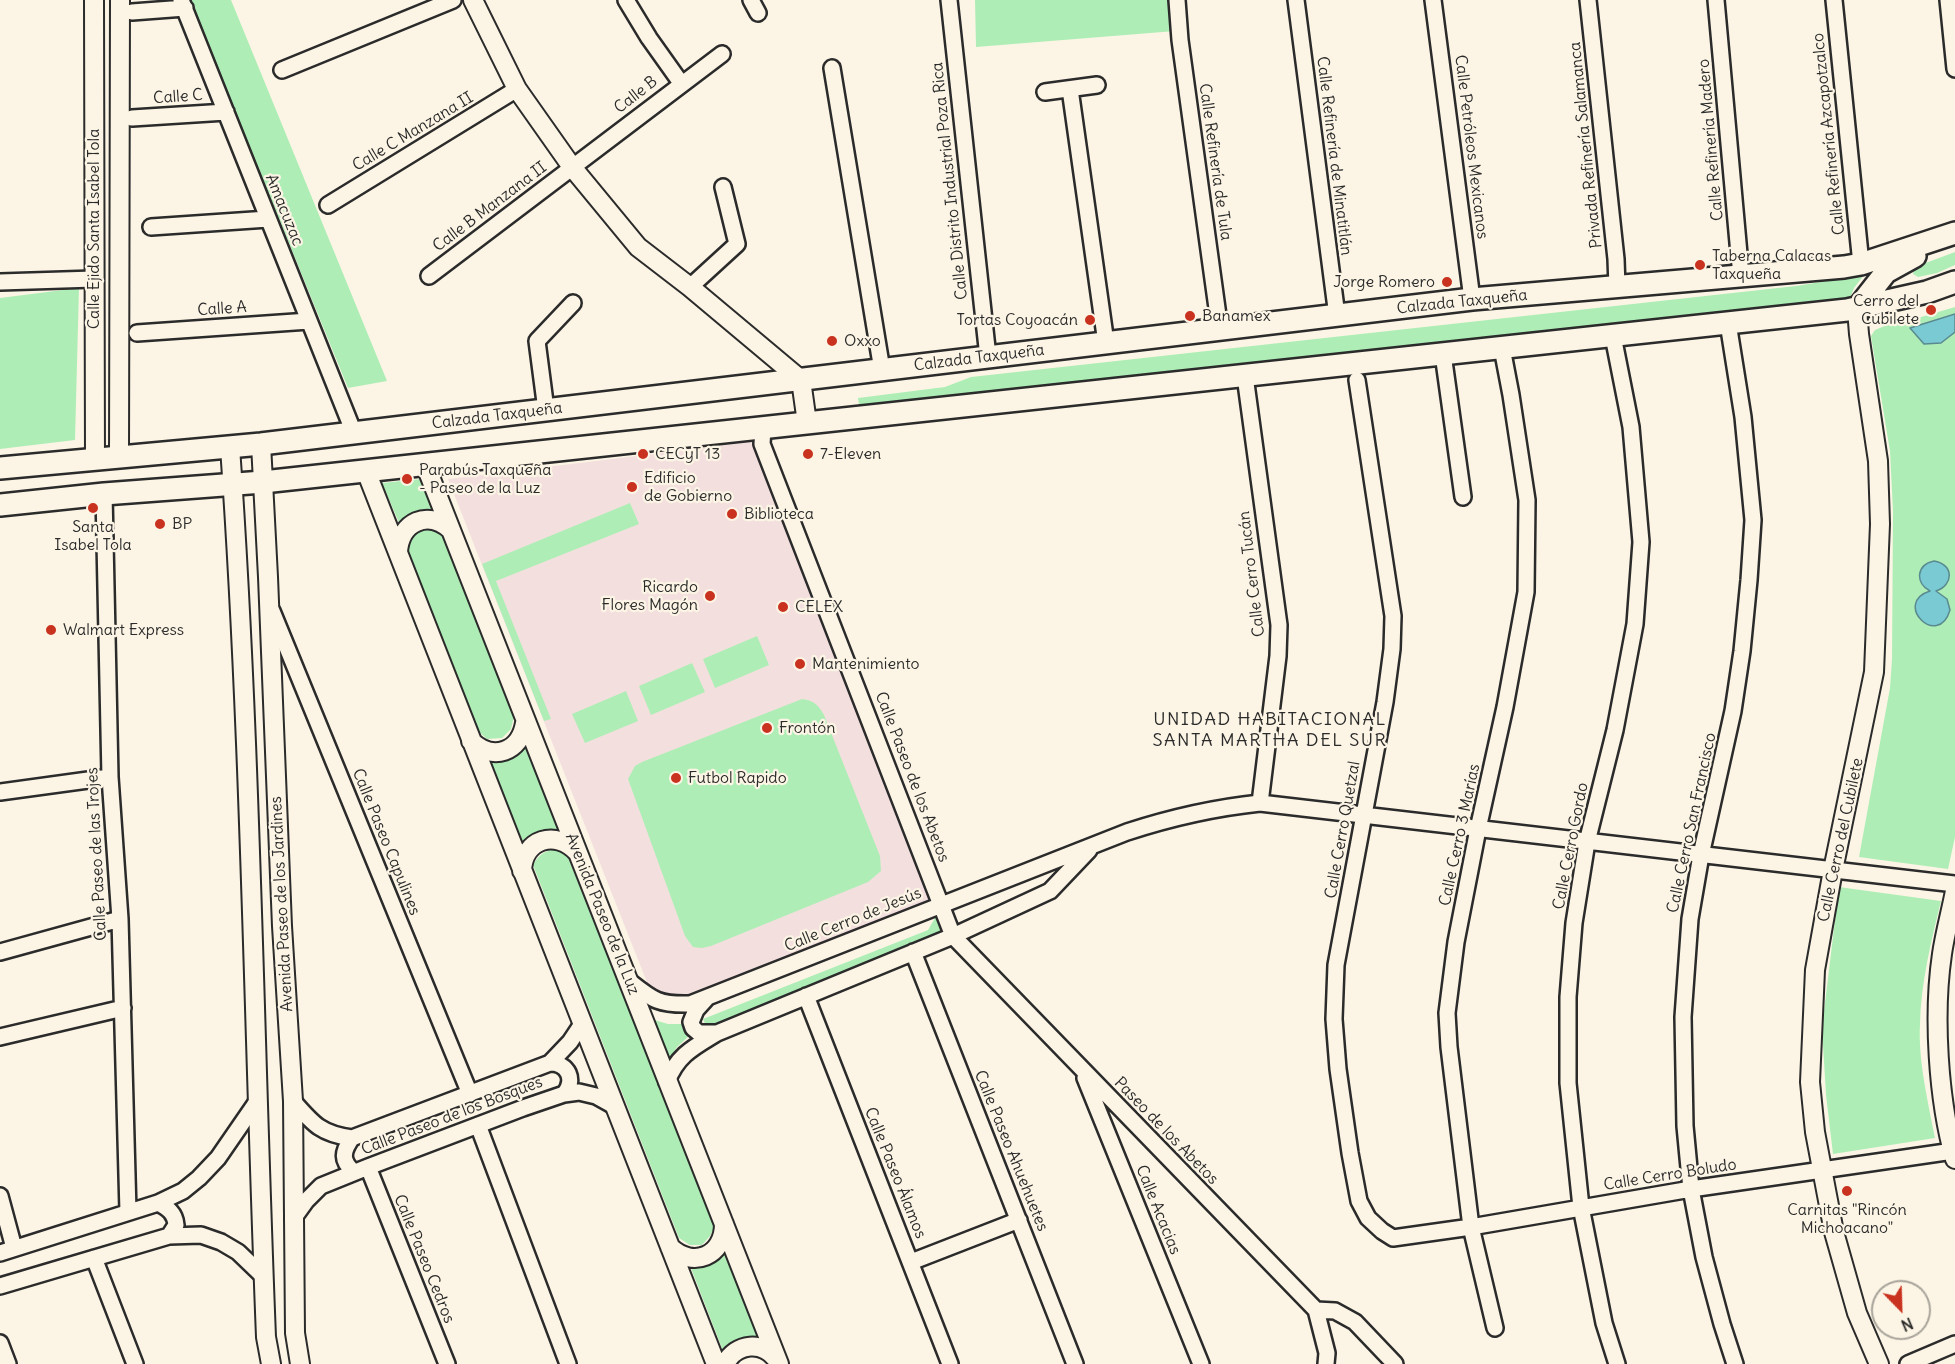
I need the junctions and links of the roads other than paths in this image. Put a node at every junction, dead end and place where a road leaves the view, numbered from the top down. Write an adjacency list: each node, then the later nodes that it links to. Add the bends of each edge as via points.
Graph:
1 (94, 0): 35 (street, Calle Ejido Santa Isabel Tola)
2 (453, 0): 18 (street)
3 (473, 0): 21 (street)
4 (626, 0): 19 (street)
5 (949, 0): 52 (street, Calle Distrito Industrial Poza Rica)
6 (1177, 0): 46 (street, Calle Refinería de Tula)
7 (1296, 0): 43 (street, Calle Refinería de Minatitlán)
8 (1433, 0): 40 (street, Calle Petróleos Mexicanos)
9 (1588, 0): 38 (street, Privada Refinería Salamanca)
10 (1716, 0): 34 (street, Calle Refinería Madero)
11 (1834, 0): 32 (street, Calle Refinería Azcapotzalco)
12 (1948, 0): 17 (street)
13 (183, 4): 14 (street); 24 (street, Amacuzac)
14 (126, 6): 63 (street, Calle Ejido Santa Isabel Tola)
15 (722, 54): 19 (street, Calle B)
16 (832, 68): 53 (street)
17 (1955, 69)
18 (282, 70)
19 (681, 83): 26 (street, Calle B)
20 (1097, 85): 22 (street)
21 (517, 89): 26 (street); 28 (street, Calle C Manzana II)
22 (1070, 89): 23 (street); 49 (street)
23 (1045, 92)
24 (226, 112): 25 (street, Calle C); 29 (street, Amacuzac)
25 (132, 118)
26 (572, 167): 33 (street, Calle B Manzana II); 39 (street, via 638,247)
27 (723, 187): 39 (street, via 737,244)
28 (328, 205)
29 (268, 219): 30 (street); 44 (street, Amacuzac)
30 (151, 227)
31 (1955, 233): 32 (main road, Calzada Taxqueña); 42 (main road, via 1886,272)
32 (1861, 264): 34 (main road, Calzada Taxqueña)
33 (429, 276)
34 (1741, 276): 38 (main road, Calzada Taxqueña)
35 (94, 279): 36 (street); 64 (street, Calle Ejido Santa Isabel Tola)
36 (0, 282)
37 (1955, 282): 42 (main road)
38 (1617, 287): 40 (main road, Calzada Taxqueña)
39 (690, 288): 55 (street)
40 (1472, 299): 43 (main road, Calzada Taxqueña)
41 (573, 303): 57 (street, via 537,341)
42 (1857, 309): 45 (main road); 91 (street, Calle Cerro del Cubilete, via 1878,461 1878,596 1874,672)
43 (1336, 316): 46 (main road, Calzada Taxqueña)
44 (309, 321): 47 (street, Calle A); 60 (street, Amacuzac)
45 (1728, 323): 48 (main road); 88 (street, Calle Cerro San Francisco, via 1743,417 1753,520 1733,711)
46 (1220, 330): 49 (main road, Calzada Taxqueña)
47 (137, 333)
48 (1613, 336): 50 (main road); 85 (street, Calle Cerro Gordo, via 1631,427 1641,542 1635,624 1615,730)
49 (1106, 343): 52 (main road, Calzada Taxqueña)
50 (1502, 348): 51 (main road); 84 (street, Calle Cerro 3 Marías, via 1527,500 1526,592)
51 (1443, 354): 54 (main road); 71 (street)
52 (988, 357): 53 (main road, Calzada Taxqueña)
53 (882, 370): 55 (main road, Calzada Taxqueña)
54 (1245, 376): 58 (main road); 82 (street, Calle Cerro Tucán, via 1279,626)
55 (801, 380): 57 (main road, Calzada Taxqueña); 58 (street)
56 (1357, 380): 83 (street, Calle Cerro Quetzal, via 1393,616 1385,702)
57 (546, 410): 60 (main road, Calzada Taxqueña)
58 (807, 423): 59 (main road)
59 (763, 428): 65 (main road); 95 (street, Calle Paseo de los Abetos, via 762,444)
60 (354, 433): 61 (main road, Calzada Taxqueña)
61 (261, 444): 62 (main road, Calzada Taxqueña); 68 (street, Avenida Paseo de los Jardines)
62 (230, 447): 63 (main road, Calzada Taxqueña); 69 (street, Avenida Paseo de los Jardines)
63 (118, 457): 64 (main road, Calzada Taxqueña)
64 (95, 459): 66 (main road, Calzada Taxqueña)
65 (425, 464): 67 (main road); 73 (street, Avenida Paseo de la Luz)
66 (0, 468)
67 (366, 471): 68 (main road); 74 (street)
68 (263, 482): 69 (main road); 75 (street, Avenida Paseo de los Jardines)
69 (233, 485): 70 (main road); 76 (street, Avenida Paseo de los Jardines)
70 (104, 494): 72 (main road); 80 (street, Calle Paseo de las Trojes)
71 (1463, 497)
72 (0, 506)
73 (451, 530): 74 (street, via 432,519 416,522 400,537); 78 (street, Avenida Paseo de la Luz)
74 (398, 552): 79 (street)
75 (268, 577): 76 (street); 77 (street, Avenida Paseo de los Jardines)
76 (239, 578): 90 (street, Avenida Paseo de los Jardines)
77 (269, 604): 89 (street, Avenida Paseo de los Jardines); 112 (street, Calle Paseo Capulines)
78 (525, 723): 79 (street, via 517,743 505,751 483,750); 87 (street, Avenida Paseo de la Luz)
79 (471, 741): 92 (street)
80 (110, 777): 81 (street); 96 (street, Calle Paseo de las Trojes)
81 (0, 792)
82 (1260, 804): 83 (street, Calle Cerro de Jesús); 86 (street, Calle Cerro de Jesús, via 1219,807 1169,818)
83 (1364, 816): 84 (street, Calle Cerro de Jesús); 132 (street, Calle Cerro Quetzal, via 1336,965 1334,1019 1359,1201 1368,1218)
84 (1478, 829): 85 (street, Calle Cerro de Jesús); 130 (street, Calle Cerro 3 Marías, via 1447,1013)
85 (1587, 842): 88 (street, Calle Cerro de Jesús); 125 (street, Calle Cerro Gordo, via 1574,923 1568,997 1568,1083)
86 (1093, 846): 95 (street, Calle Cerro de Jesús); 99 (street, Calle Cerro de Jesús, via 1050,891)
87 (577, 852): 92 (street, via 565,842 542,841 525,856); 102 (street, Avenida Paseo de la Luz)
88 (1701, 855): 91 (street, Calle Cerro de Jesús); 122 (street, Calle Cerro San Francisco, via 1690,919 1683,1017 1685,1126)
89 (280, 866): 90 (street); 98 (street, Avenida Paseo de los Jardines)
90 (251, 867): 97 (street, Avenida Paseo de los Jardines)
91 (1833, 870): 93 (street, Calle Cerro de Jesús); 120 (street, Calle Cerro del Cubilete, via 1815,970 1810,1070)
92 (522, 871): 106 (street)
93 (1955, 884)
94 (1955, 891): 119 (street, via 1942,955 1936,1025)
95 (942, 903): 99 (street, Calle Paseo de los Abetos); 104 (street, Calle Cerro de Jesús)
96 (120, 919): 100 (street); 105 (street, Calle Paseo de las Trojes)
97 (252, 926): 98 (street); 114 (street, Avenida Paseo de los Jardines)
98 (282, 926): 115 (street, Avenida Paseo de los Jardines)
99 (953, 936): 101 (street, Calle Cerro de Jesús); 110 (street, Paseo de los Abetos)
100 (0, 952)
101 (913, 952): 103 (street, Calle Cerro de Jesús); 128 (street, Calle Paseo Ahuehuetes)
102 (629, 981): 104 (street, Calle Cerro de Jesús, via 651,998 669,1005 690,1004); 111 (street, Avenida Paseo de la Luz)
103 (806, 996): 107 (street, Calle Cerro de Jesús); 136 (street, Calle Paseo Álamos)
104 (708, 997): 107 (street, via 696,1010 693,1028 699,1033)
105 (123, 1008): 108 (street); 126 (street, Calle Paseo de las Trojes)
106 (582, 1024): 109 (street, Calle Paseo de los Bosques); 116 (street)
107 (717, 1033): 111 (street, Calle Cerro de Jesús, via 683,1054)
108 (0, 1037)
109 (550, 1063): 112 (street, Calle Paseo de los Bosques); 113 (street, Calle Paseo de los Bosques, via 569,1072 570,1084)
110 (1081, 1069): 139 (street, Paseo de los Abetos); 154 (street, Calle Acacias)
111 (667, 1082): 129 (street, Avenida Paseo de la Luz)
112 (470, 1094): 118 (street, Calle Paseo de los Bosques)
113 (564, 1094): 116 (street, Calle Paseo de los Bosques, via 596,1096); 117 (street, Calle Paseo de los Bosques)
114 (258, 1100): 124 (street, via 218,1158 199,1178); 137 (street, Avenida Paseo de los Jardines)
115 (293, 1101): 118 (street, Calle Paseo de los Bosques, via 313,1124 334,1136); 127 (street, Avenida Paseo de los Jardines)
116 (614, 1106): 133 (street)
117 (478, 1125): 121 (street, Calle Paseo de los Bosques); 149 (street)
118 (352, 1138): 121 (street, Calle Paseo de los Bosques, via 343,1156 347,1166)
119 (1954, 1155): 120 (street, Calle Cerro Boludo)
120 (1821, 1169): 122 (street, Calle Cerro Boludo); 159 (street, Calle Cerro del Cubilete, via 1833,1232 1857,1313)
121 (361, 1170): 127 (street, Calle Paseo de los Bosques, via 321,1186); 148 (street, Calle Paseo Cedros)
122 (1691, 1189): 125 (street, Calle Cerro Boludo); 158 (street, Calle Cerro San Francisco, via 1704,1257)
123 (0, 1196): 134 (street)
124 (158, 1203): 126 (street); 131 (street, via 174,1215 176,1225)
125 (1581, 1208): 130 (street, Calle Cerro Boludo); 157 (street, Calle Cerro Gordo, via 1604,1323)
126 (128, 1212): 134 (street)
127 (293, 1219): 147 (street, Avenida Paseo de los Jardines, via 295,1333)
128 (1019, 1220): 136 (street); 153 (street, Calle Paseo Ahuehuetes)
129 (724, 1224): 133 (street, via 718,1246 706,1256 682,1256); 143 (street, Avenida Paseo de la Luz)
130 (1471, 1227): 132 (street, Calle Cerro Boludo); 140 (street, Calle Cerro 3 Marías)
131 (169, 1236): 135 (street); 137 (street, via 201,1235 221,1242)
132 (1393, 1238)
133 (670, 1247): 150 (street)
134 (7, 1250)
135 (94, 1258): 138 (street); 145 (street)
136 (911, 1262): 152 (street, Calle Paseo Álamos)
137 (264, 1277): 146 (street, Avenida Paseo de los Jardines)
138 (0, 1286)
139 (1316, 1310): 155 (street, Paseo de los Abetos); 156 (street, via 1335,1311 1354,1322)
140 (1496, 1328)
141 (0, 1343): 144 (street)
142 (1955, 1344): 160 (street)
143 (778, 1363): 151 (street, via 768,1351 747,1346 734,1352)
144 (9, 1364)
145 (135, 1364)
146 (271, 1364)
147 (300, 1364)
148 (447, 1364)
149 (568, 1364)
150 (716, 1364)
151 (724, 1364)
152 (950, 1364)
153 (1075, 1364)
154 (1201, 1364)
155 (1326, 1364)
156 (1395, 1364)
157 (1617, 1364)
158 (1735, 1364)
159 (1879, 1364)
160 (1908, 1364)

